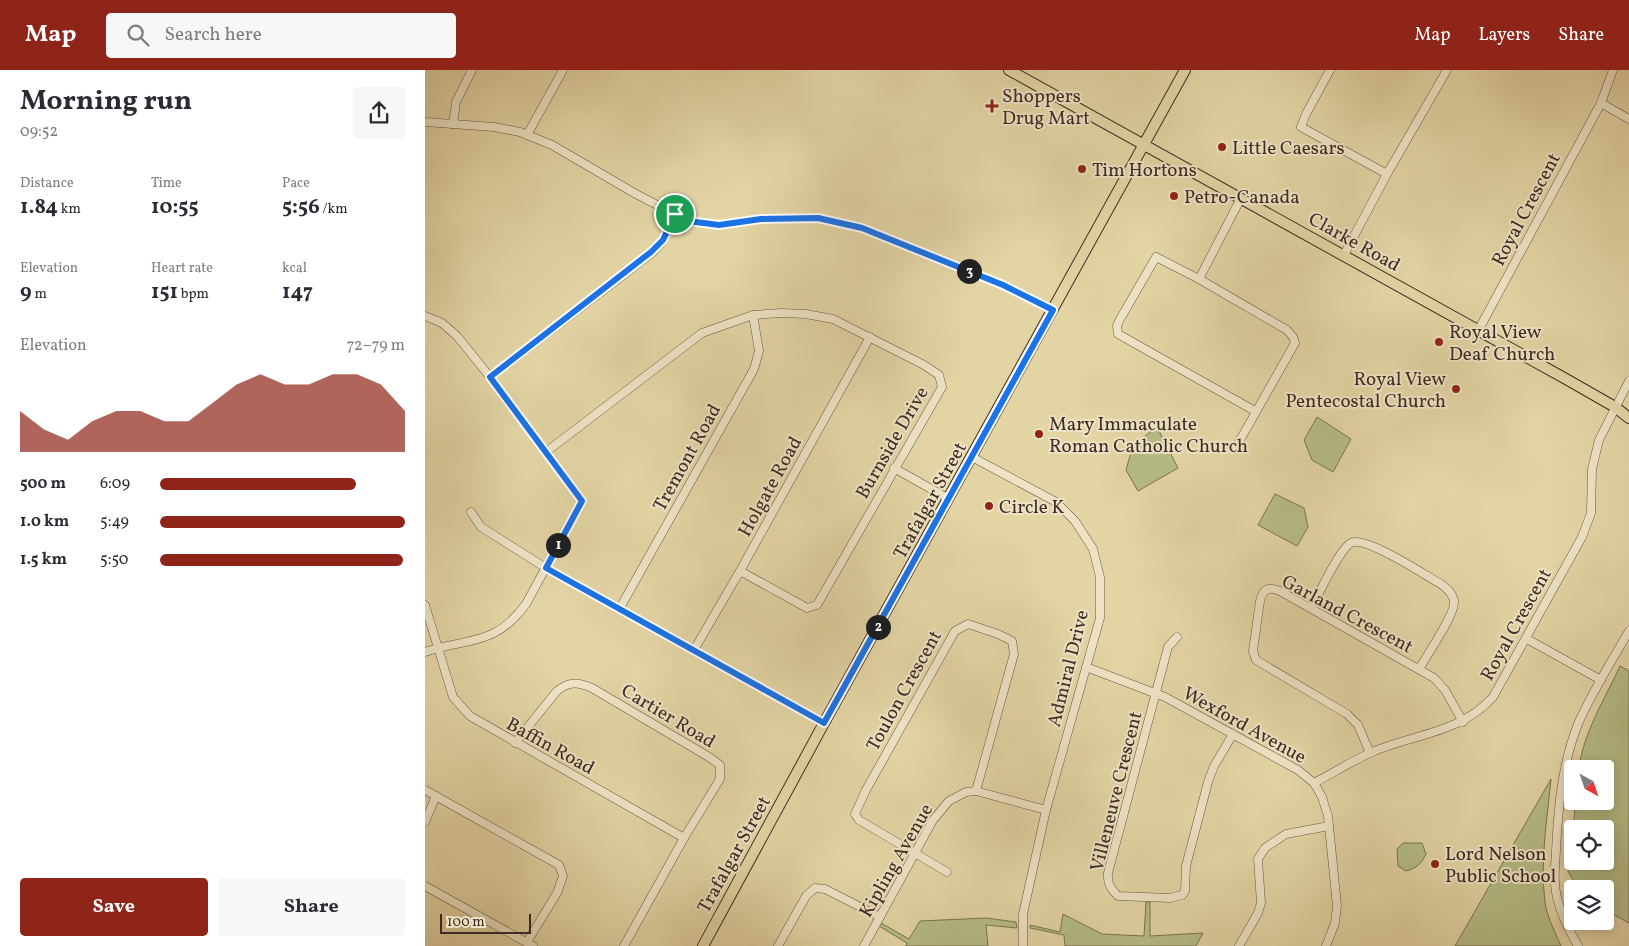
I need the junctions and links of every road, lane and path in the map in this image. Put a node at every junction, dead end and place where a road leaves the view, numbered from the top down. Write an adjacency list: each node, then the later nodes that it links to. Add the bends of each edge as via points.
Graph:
1 (473, 70): 11 (street, via 456,102)
2 (563, 70): 12 (street)
3 (1009, 70): 13 (main road, Clarke Road)
4 (1185, 70): 13 (main road, Trafalgar Street)
5 (1330, 70): 14 (street, via 1301,127)
6 (1447, 70): 14 (street)
7 (1613, 70): 8 (street, Royal Crescent)
8 (1601, 103): 9 (street); 22 (street, Royal Crescent)
9 (1629, 119)
10 (425, 122): 11 (street)
11 (453, 124): 12 (street, via 494,127)
12 (527, 135): 16 (street, via 552,145)
13 (1144, 144): 15 (main road, Clarke Road); 19 (main road, Trafalgar Street)
14 (1387, 174): 17 (street)
15 (1241, 198): 17 (main road, Clarke Road); 18 (street)
16 (675, 214): 19 (street, via 688,221 719,225 761,219 818,218 862,228 1003,285); 24 (street, via 663,240 651,252)
17 (1344, 255): 22 (main road, Clarke Road)
18 (1199, 278): 27 (street, via 1287,330 1293,337 1295,343); 27 (street, via 1156,257 1119,321 1118,334)
19 (1053, 310): 31 (main road, Trafalgar Street)
20 (753, 315): 23 (street, Burnside Drive, via 806,314 833,320); 30 (street, Burnside Drive, via 702,333); 38 (street, Tremont Road, via 759,351 755,369)
21 (425, 316): 24 (street, via 442,323 457,336)
22 (1478, 331): 26 (main road, Clarke Road)
23 (870, 337): 32 (street, Burnside Drive, via 939,374 942,387); 36 (street, Holgate Road)
24 (490, 377): 30 (street)
25 (1629, 381): 26 (street, Royal Crescent)
26 (1615, 406): 28 (main road, Clarke Road); 42 (street, Royal Crescent, via 1599,440 1592,469 1591,513 1582,537)
27 (1255, 411): 29 (street)
28 (1629, 418)
29 (1235, 449)
30 (547, 452): 35 (street, via 582,501)
31 (973, 457): 33 (main road, Trafalgar Street); 46 (street, Admiral Drive, via 1057,502 1075,521 1093,550 1101,577 1100,618)
32 (894, 468): 33 (street); 36 (street, Burnside Drive, via 817,605 807,608)
33 (949, 499): 51 (main road, Trafalgar Street)
34 (471, 512): 35 (street, via 481,527)
35 (546, 568): 38 (street); 43 (street, via 526,604 504,628 488,637)
36 (740, 571): 44 (street, Holgate Road)
37 (425, 605): 43 (street, Baffin Road)
38 (620, 608): 44 (street)
39 (1311, 608): 47 (street, Garland Crescent); 47 (street, via 1342,551 1352,542 1372,545 1441,584 1453,598 1452,611); 54 (street, Garland Crescent, via 1272,588 1267,589 1260,601 1253,650 1256,660 1347,714 1358,725)
40 (1629, 631): 48 (street)
41 (1177, 637): 49 (street, via 1168,647)
42 (1527, 639): 48 (street); 50 (street, Royal Crescent, via 1493,697)
43 (438, 648): 45 (street); 53 (street, Baffin Road, via 453,697 461,708)
44 (695, 650): 51 (street)
45 (425, 652)
46 (1086, 666): 49 (street, Wexford Avenue); 59 (street, Admiral Drive)
47 (1419, 669): 50 (street, Garland Crescent, via 1445,690)
48 (1601, 680): 75 (street, via 1578,725 1567,756 1557,841 1557,899)
49 (1155, 694): 52 (street, Wexford Avenue); 52 (street, Villeneuve Crescent, via 1108,873 1109,887 1118,896 1170,898 1185,891 1185,866 1208,782)
50 (1463, 722): 54 (street, Royal Crescent)
51 (824, 723): 69 (main road, Trafalgar Street)
52 (1233, 734): 55 (street, Wexford Avenue, via 1298,770)
53 (515, 743): 62 (street, Baffin Road); 62 (street, Cartier Road, via 563,685 582,684 592,688 720,766 720,778)
54 (1370, 753): 55 (street, Royal Crescent)
55 (1314, 783): 61 (street, Wexford Avenue, via 1322,797)
56 (425, 790): 58 (street)
57 (976, 791): 59 (street); 63 (street, Kipling Avenue, via 966,792 949,801 933,820); 63 (street, Toulon Crescent, via 1014,654 1012,641 968,624 955,631 855,814 859,820)
58 (435, 796): 60 (street); 67 (street, via 559,865 563,876 557,893)
59 (1046, 810): 72 (street, Admiral Drive, via 1023,914)
60 (425, 822)
61 (1329, 826): 73 (street, via 1285,834 1265,848 1258,859 1261,903); 74 (street, Wexford Avenue, via 1337,906)
62 (684, 838): 68 (street, Cartier Road)
63 (916, 852): 64 (street); 66 (street, Kipling Avenue)
64 (947, 872)
65 (425, 886): 67 (street)
66 (880, 918): 70 (street, via 825,889 815,888 806,896); 71 (street, Kipling Avenue)
67 (530, 944)
68 (624, 946)
69 (703, 946)
70 (778, 946)
71 (864, 946)
72 (1023, 946)
73 (1239, 946)
74 (1327, 946)
75 (1578, 946)

